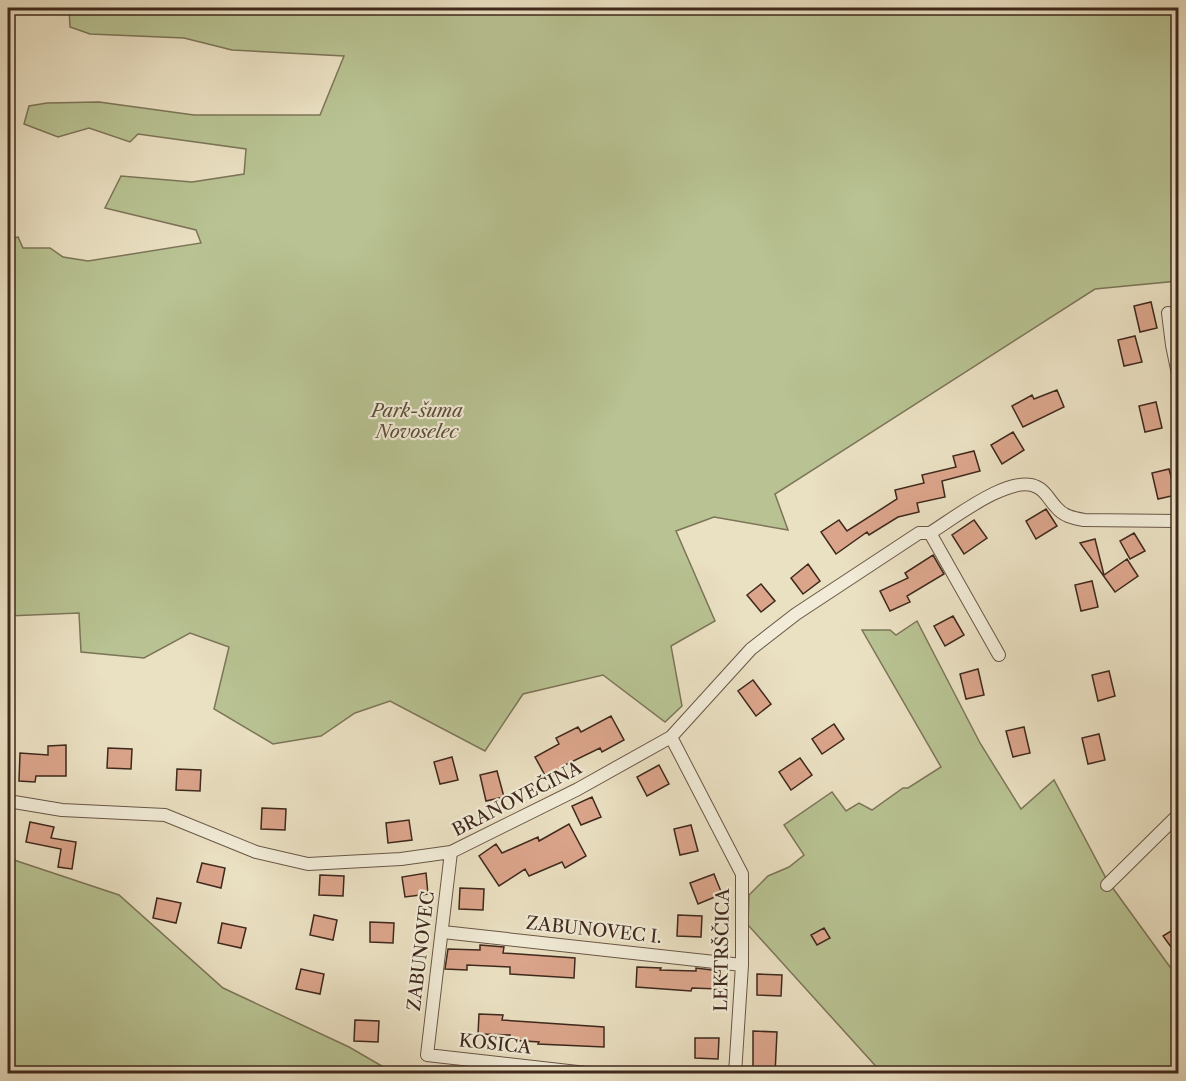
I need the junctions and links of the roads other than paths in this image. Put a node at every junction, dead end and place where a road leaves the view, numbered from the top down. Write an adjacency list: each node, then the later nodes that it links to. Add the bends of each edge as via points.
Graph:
1 (1168, 313): 2 (street)
2 (1179, 374)
3 (1179, 521): 4 (street, BRANOVEČINA, via 1069,517 1047,494 1024,484 992,494)
4 (930, 533): 5 (street); 6 (street, BRANOVEČINA, via 919,533 796,614 751,649)
5 (999, 655)
6 (671, 737): 9 (street, BRANOVEČINA, via 578,789); 12 (street, LEKTRŠČICA, via 742,874)
7 (8, 801): 9 (street, BRANOVEČINA, via 62,810 165,815 256,852 308,864)
8 (1179, 815): 10 (street)
9 (451, 852): 11 (street, ZABUNOVEC)
10 (1107, 885)
11 (443, 932): 12 (street, ZABUNOVEC I.); 13 (street, ZABUNOVEC)
12 (742, 965): 15 (street, LEKTRŠČICA)
13 (426, 1055): 14 (street, KOSICA)
14 (595, 1074)
15 (735, 1074)

